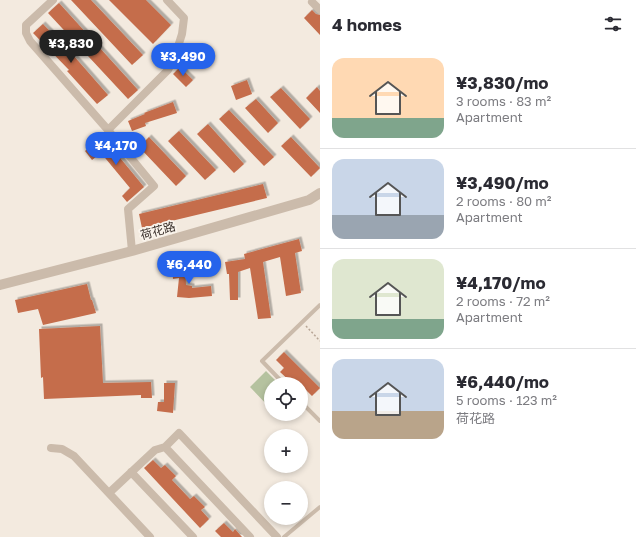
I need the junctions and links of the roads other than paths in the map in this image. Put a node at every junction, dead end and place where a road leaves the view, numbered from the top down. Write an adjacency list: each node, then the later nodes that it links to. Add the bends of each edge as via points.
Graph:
1 (53, 0): 5 (street, via 26,25 26,34)
2 (167, 0): 5 (street, via 184,18 175,56 168,70)
3 (312, 2): 4 (street)
4 (320, 10)
5 (108, 130): 7 (street, via 154,186 128,209)
6 (320, 194): 7 (street, 荷花路, via 309,200)
7 (132, 251): 8 (street, 荷花路)
8 (0, 285)
9 (320, 304): 10 (lane, via 262,361)
10 (277, 377)
11 (308, 409): 12 (lane)
12 (320, 421)
13 (165, 447): 15 (street, via 155,450); 20 (street); 21 (street, via 179,433)
14 (51, 448): 16 (street, via 62,449 74,456)
15 (131, 472): 16 (street); 19 (street)
16 (109, 493): 18 (street)
17 (320, 507): 22 (lane)
18 (150, 537)
19 (193, 537)
20 (250, 537)
21 (277, 537)
22 (284, 537)

